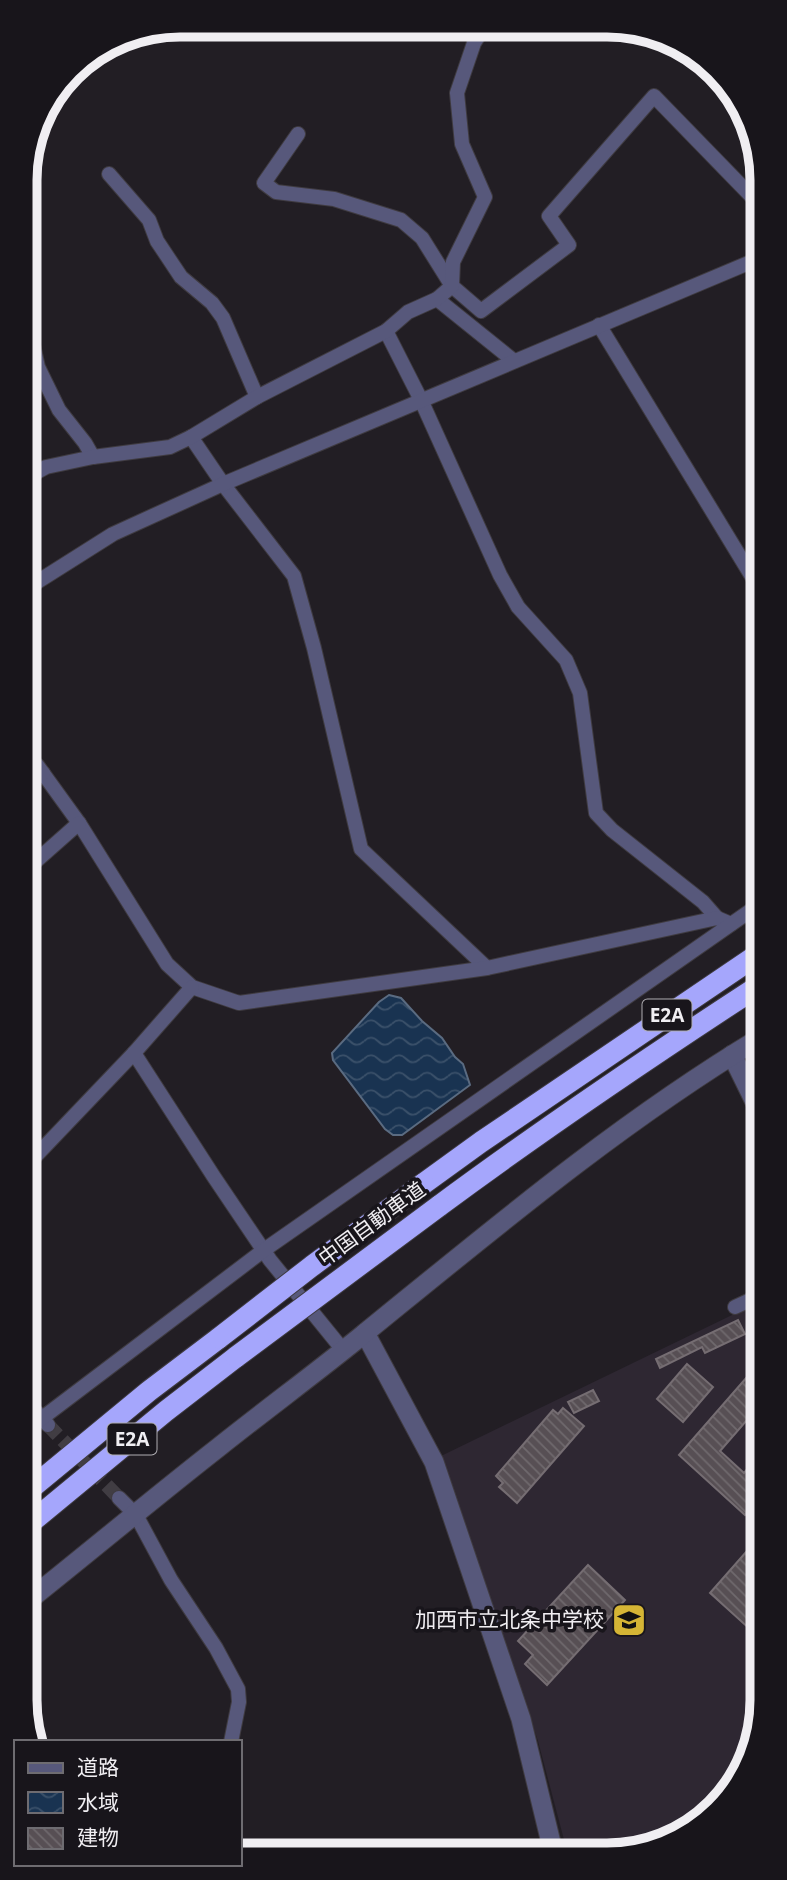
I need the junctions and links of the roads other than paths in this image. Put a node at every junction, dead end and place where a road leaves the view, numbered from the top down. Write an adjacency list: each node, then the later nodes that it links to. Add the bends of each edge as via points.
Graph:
1 (478, 37): 6 (street, via 457,93 462,144 485,197 453,262)
2 (298, 134): 6 (street, via 264,183 276,192 334,199 401,220 422,238)
3 (109, 174): 13 (street, via 149,220 181,277 223,318)
4 (750, 195): 6 (street, via 654,96 549,216 569,245 481,311)
5 (750, 263): 8 (street)
6 (452, 286): 7 (street)
7 (437, 299): 9 (street, via 408,312); 10 (street)
8 (599, 325): 10 (street); 19 (street)
9 (386, 331): 13 (street); 14 (street)
10 (514, 361): 14 (street)
11 (37, 364): 12 (street)
12 (38, 368): 16 (street, via 59,410)
13 (257, 397): 15 (street)
14 (421, 400): 18 (street); 27 (street, via 500,575 518,607 566,660 580,693 596,813)
15 (191, 437): 16 (street, via 170,447); 18 (street)
16 (93, 457): 17 (street)
17 (37, 472)
18 (223, 484): 20 (street, via 113,534); 29 (street, via 294,576 361,849)
19 (750, 572)
20 (37, 582)
21 (37, 765): 22 (street)
22 (43, 773): 23 (street); 24 (street)
23 (37, 778)
24 (79, 822): 25 (street); 30 (street, via 167,964)
25 (37, 860)
26 (750, 909): 27 (street)
27 (724, 921): 29 (street); 37 (street)
28 (750, 959): 45 (highway, 中国自動車道 / E2A, bridge, via 541,1101 312,1266)
29 (487, 968): 30 (street, via 239,1003)
30 (192, 986): 33 (street)
31 (750, 991): 48 (highway, 中国自動車道 / E2A, bridge, via 439,1206 166,1411)
32 (750, 1044): 34 (street)
33 (134, 1053): 36 (street); 37 (street)
34 (732, 1055): 35 (street); 40 (street, via 512,1213)
35 (750, 1092)
36 (37, 1155)
37 (264, 1250): 41 (street); 43 (street)
38 (750, 1300): 39 (street)
39 (735, 1307)
40 (365, 1333): 41 (street); 51 (street, via 434,1462 521,1720)
41 (343, 1350): 47 (street)
42 (37, 1412): 43 (street)
43 (45, 1421): 44 (street)
44 (37, 1424)
45 (37, 1483)
46 (119, 1498): 47 (street)
47 (136, 1515): 49 (street); 50 (street, via 238,1689)
48 (37, 1517)
49 (37, 1594)
50 (231, 1740)
51 (551, 1843)

